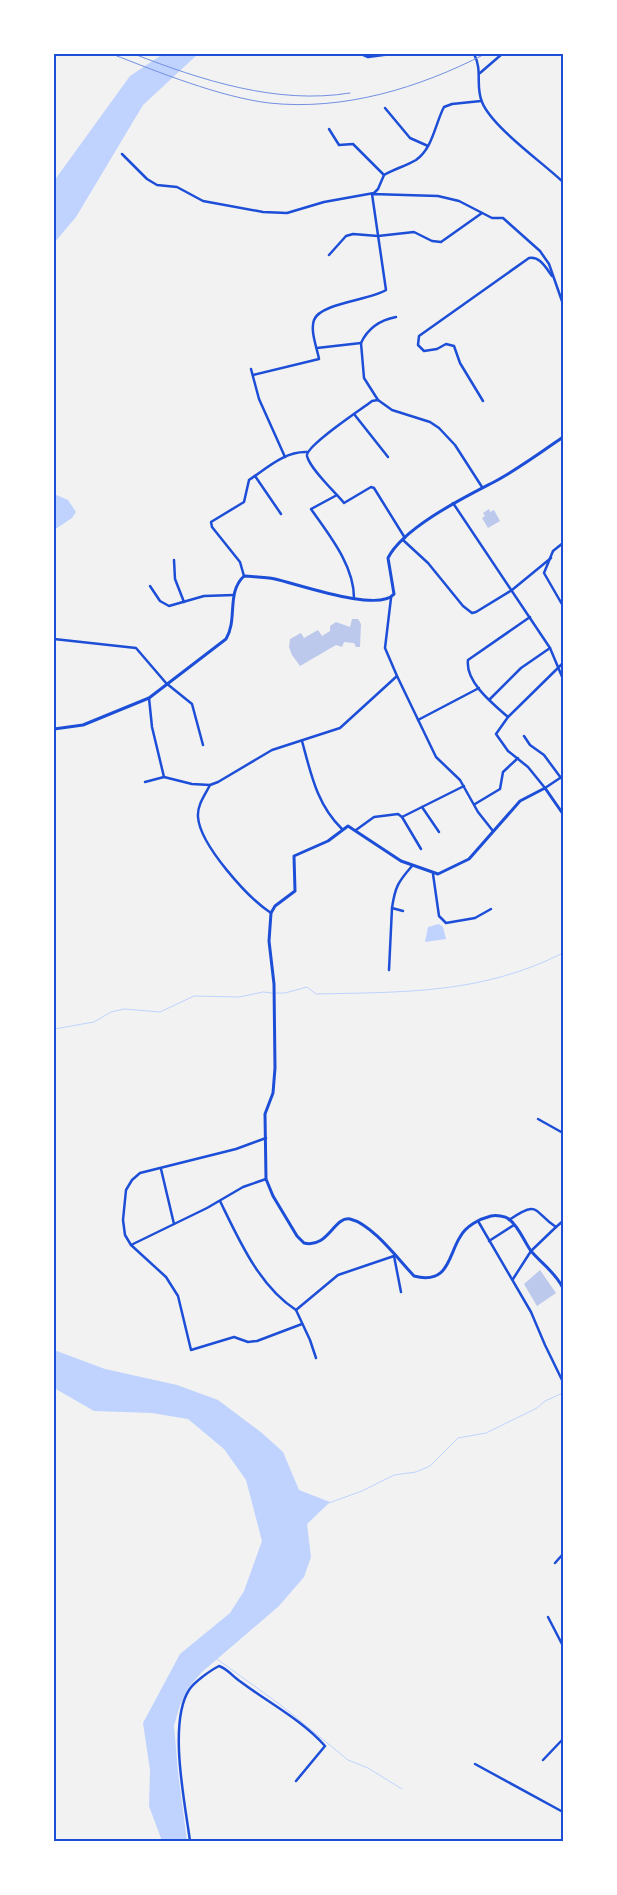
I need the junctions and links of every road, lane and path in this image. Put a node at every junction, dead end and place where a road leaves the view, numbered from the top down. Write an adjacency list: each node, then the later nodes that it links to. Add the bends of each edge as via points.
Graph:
1 (361, 54): 2 (street, via 368,57)
2 (391, 54)
3 (474, 54): 5 (street)
4 (502, 54): 5 (street)
5 (480, 73): 6 (street)
6 (481, 101): 9 (street, via 444,108); 12 (street, via 490,116)
7 (386, 108): 9 (street, via 410,138)
8 (329, 128): 11 (street, via 339,145 353,144)
9 (428, 146): 11 (street, via 416,160)
10 (122, 154): 13 (street, via 157,185 177,187 203,201 263,212 287,213 324,202)
11 (384, 175): 13 (street)
12 (563, 182)
13 (372, 194): 14 (street, via 438,196 459,201); 15 (street)
14 (482, 213): 15 (street, via 441,242 414,232); 17 (street, via 492,218 503,218 540,251)
15 (378, 236): 16 (street, via 346,236); 21 (street, via 386,290 317,315 313,322)
16 (329, 255)
17 (554, 280): 18 (street); 25 (street, via 540,261 529,258 419,336 418,346 424,351 446,344 454,346 460,364)
18 (563, 304)
19 (396, 317): 20 (street, via 366,331)
20 (361, 343): 21 (street); 24 (street, via 364,378)
21 (317, 348): 23 (street, via 318,359)
22 (251, 369): 23 (street)
23 (253, 375): 29 (street, via 259,399)
24 (378, 400): 26 (street); 32 (street, via 392,410 439,428 455,445)
25 (483, 401)
26 (354, 414): 28 (street); 30 (street)
27 (563, 437): 32 (street, via 520,467)
28 (308, 452): 29 (street); 33 (street, via 312,466)
29 (285, 456): 31 (street)
30 (388, 457)
31 (255, 476): 35 (street); 40 (street, via 247,481 244,502 211,523 240,562)
32 (482, 487): 34 (street)
33 (337, 494): 36 (street, via 345,503 373,487); 44 (street, via 310,509 346,565 353,580)
34 (453, 503): 36 (street); 42 (street)
35 (281, 514)
36 (404, 539): 42 (street, via 472,613); 45 (street, via 388,558 394,594)
37 (563, 543): 38 (street, via 553,551)
38 (551, 558): 42 (street); 47 (street, via 544,573)
39 (174, 560): 46 (street, via 175,579)
40 (244, 576): 43 (street, via 239,580); 44 (street, via 273,579)
41 (150, 586): 46 (street, via 166,605)
42 (512, 590): 48 (street)
43 (234, 595): 46 (street, via 204,596); 55 (street, via 232,630 226,639)
44 (354, 598): 45 (street)
45 (391, 598): 53 (street, via 384,648)
46 (184, 602)
47 (563, 606)
48 (530, 617): 50 (street); 56 (street, via 468,660 468,669)
49 (54, 639): 55 (street, via 134,647)
50 (550, 648): 52 (street); 58 (street, via 520,668)
51 (563, 663): 52 (street)
52 (559, 666): 54 (street); 59 (street)
53 (397, 676): 60 (street); 63 (street, via 340,728)
54 (563, 679)
55 (166, 683): 57 (street); 64 (street, via 193,706)
56 (479, 688): 58 (street); 60 (street)
57 (149, 698): 61 (street, via 83,725); 66 (street, via 152,727)
58 (490, 699): 59 (street)
59 (508, 717): 65 (street, via 496,734 508,751)
60 (418, 720): 70 (street, via 436,756)
61 (54, 729)
62 (524, 736): 67 (street)
63 (302, 741): 69 (street, via 272,750); 76 (street, via 319,798)
64 (202, 745)
65 (518, 758): 71 (street); 72 (street, via 503,772 500,789)
66 (164, 776): 68 (street); 69 (street)
67 (562, 777): 71 (street)
68 (145, 782)
69 (210, 785): 86 (street, via 198,807 200,826 224,867)
70 (464, 786): 72 (street); 73 (street)
71 (545, 788): 74 (street); 78 (street, via 520,802)
72 (475, 804): 78 (street)
73 (422, 807): 75 (street); 79 (street)
74 (563, 814)
75 (402, 817): 77 (street, via 398,814 374,817); 80 (street)
76 (342, 829): 77 (street, via 348,826); 86 (street, via 328,841 294,856 295,891)
77 (356, 830): 81 (street)
78 (494, 831): 82 (street, via 466,862 442,874)
79 (439, 832)
80 (421, 849)
81 (412, 866): 82 (street); 83 (street, via 397,883)
82 (433, 874): 84 (street, via 439,916 446,923 474,918)
83 (392, 908): 85 (street); 87 (street)
84 (491, 909)
85 (403, 911)
86 (271, 913): 90 (street, via 269,941 274,984 275,1085 265,1114)
87 (389, 970)
88 (538, 1119): 89 (street)
89 (563, 1134)
90 (266, 1138): 91 (street); 92 (street)
91 (161, 1169): 97 (street); 101 (street, via 140,1173 126,1190 123,1220 125,1235)
92 (266, 1179): 93 (street, via 243,1187); 103 (street, via 296,1236 304,1243 323,1240 340,1222 350,1219 367,1227)
93 (220, 1201): 97 (street); 107 (street, via 265,1281)
94 (478, 1220): 95 (street, via 494,1216); 100 (street); 103 (street, via 458,1239 443,1271 423,1278 414,1276)
95 (509, 1220): 98 (street); 99 (street, via 531,1209 544,1215)
96 (563, 1221): 99 (street)
97 (174, 1224): 101 (street)
98 (514, 1225): 100 (street); 102 (street)
99 (556, 1227): 102 (street)
100 (488, 1241): 104 (street)
101 (131, 1245): 108 (street, via 156,1265 178,1296 191,1350 234,1337 248,1342 257,1341)
102 (531, 1251): 104 (street); 105 (street, via 557,1276)
103 (394, 1256): 106 (street); 107 (street, via 338,1276)
104 (512, 1280): 110 (street, via 531,1312)
105 (563, 1288)
106 (401, 1292)
107 (296, 1310): 108 (street)
108 (302, 1324): 109 (street)
109 (316, 1358)
110 (563, 1382)
111 (563, 1554): 112 (street)
112 (556, 1563)
113 (548, 1617): 114 (street)
114 (563, 1646)
115 (563, 1739): 116 (street)
116 (543, 1760)
117 (475, 1764): 119 (street)
118 (296, 1781): 120 (street, via 325,1746 284,1711 219,1666 189,1690 180,1719 179,1752)
119 (563, 1812)
120 (190, 1841)

